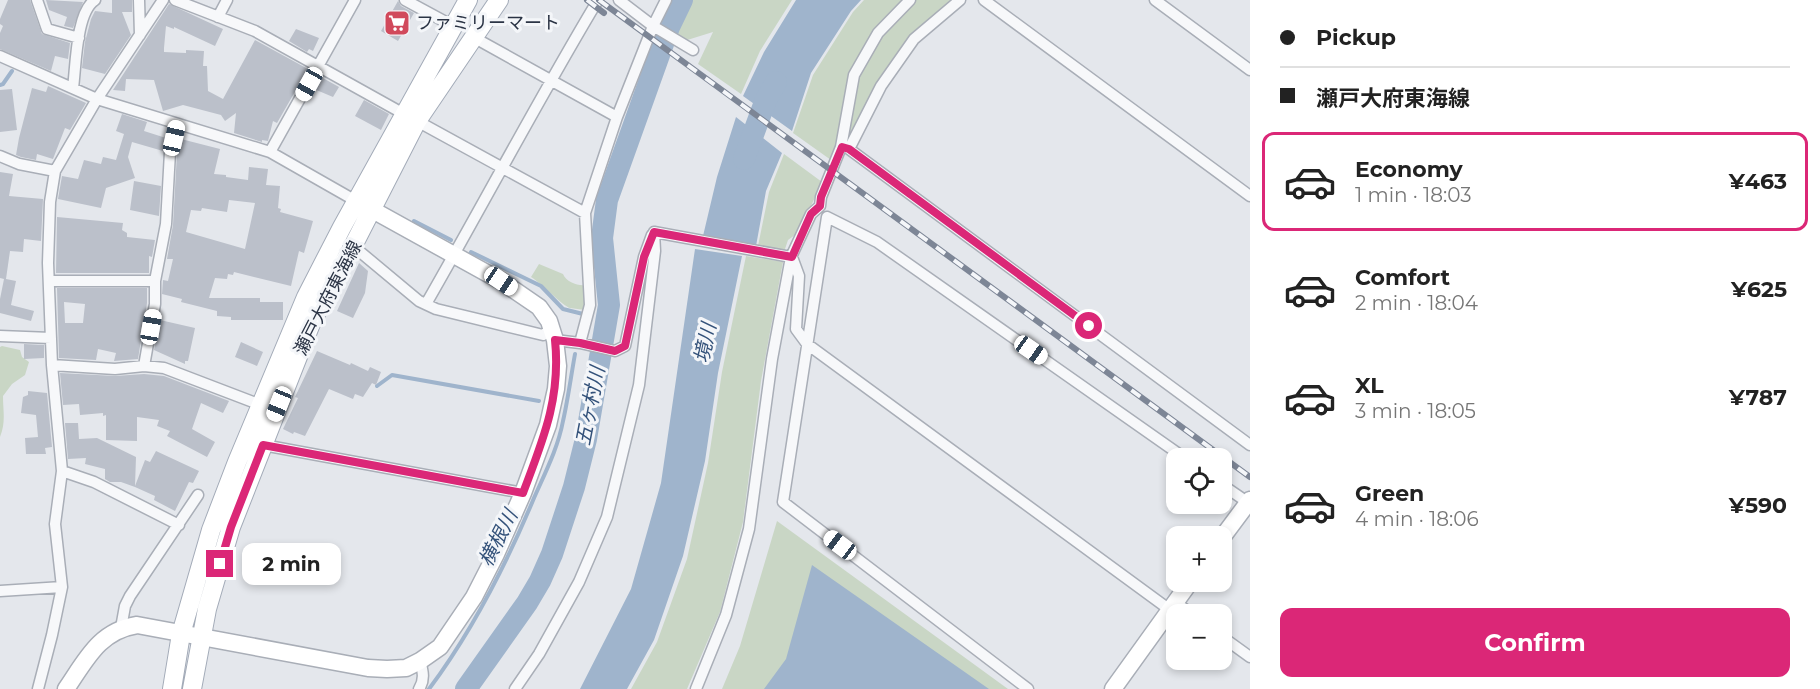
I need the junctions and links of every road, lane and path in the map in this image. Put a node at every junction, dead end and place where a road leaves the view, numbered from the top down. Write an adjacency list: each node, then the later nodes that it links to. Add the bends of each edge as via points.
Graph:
1 (37, 0): 23 (street, via 46,29)
2 (139, 0): 21 (street)
3 (163, 0): 21 (street)
4 (175, 0): 18 (street)
5 (227, 0): 18 (street)
6 (355, 0): 26 (street)
7 (405, 0): 19 (street)
8 (468, 0): 19 (main road, 瀬戸大府東海線)
9 (499, 0): 22 (main road, 瀬戸大府東海線)
10 (598, 0): 28 (street)
11 (619, 0): 20 (street)
12 (666, 0): 20 (street)
13 (910, 0): 34 (street, via 878,33 854,75)
14 (960, 0): 34 (street, via 914,39)
15 (984, 0): 39 (street)
16 (1155, 0): 27 (street)
17 (90, 2): 23 (street, via 83,14)
18 (218, 17): 26 (street, via 255,31)
19 (453, 26): 32 (main road, 瀬戸大府東海線)
20 (654, 27): 24 (street); 31 (street)
21 (140, 35): 30 (street)
22 (473, 37): 28 (street); 32 (main road, 瀬戸大府東海線)
23 (79, 38): 29 (street)
24 (693, 50)
25 (0, 56): 29 (street)
26 (318, 66): 32 (street); 35 (street)
27 (1250, 70)
28 (550, 80): 31 (street); 37 (street)
29 (73, 88): 30 (street)
30 (97, 99): 33 (street); 38 (street)
31 (617, 117): 42 (street)
32 (411, 118): 37 (street); 40 (main road, 瀬戸大府東海線)
33 (177, 124): 35 (street); 49 (street, via 170,152 166,224)
34 (845, 148): 41 (street); 60 (street)
35 (270, 152): 40 (street)
36 (0, 156): 38 (street)
37 (504, 168): 42 (street); 46 (street)
38 (55, 171): 48 (street, via 50,202)
39 (1250, 196)
40 (364, 205): 45 (main road, 瀬戸大府東海線); 46 (street); 58 (main road, 瀬戸大府東海線, via 306,297)
41 (820, 206): 43 (street); 47 (street, via 811,214)
42 (585, 213): 54 (street, via 590,305)
43 (828, 217): 55 (street); 61 (street, via 877,242)
44 (654, 232): 47 (street); 54 (street, via 644,257 625,346 615,351); 85 (street, via 639,385 608,517 579,582 539,654)
45 (354, 246): 50 (street); 59 (main road, 瀬戸大府東海線, via 312,321)
46 (454, 254): 50 (street); 51 (street, via 539,307)
47 (792, 257): 55 (street, via 800,276 796,329); 86 (street, via 771,358 749,529 726,615)
48 (49, 281): 49 (street); 53 (street)
49 (155, 281): 57 (street)
50 (426, 304): 51 (street)
51 (554, 335): 54 (street); 64 (street, via 558,366 553,405)
52 (0, 336): 53 (street)
53 (51, 338): 56 (street)
54 (582, 344)
55 (807, 344): 71 (street); 87 (street, via 783,502)
56 (52, 365): 57 (street, via 115,369); 62 (street)
57 (144, 366): 58 (street, via 164,368)
58 (261, 405): 74 (main road, 瀬戸大府東海線, via 211,530)
59 (263, 445): 64 (street); 75 (main road, 瀬戸大府東海線, via 231,527)
60 (1250, 445)
61 (1170, 448)
62 (62, 471): 67 (street, via 94,482); 69 (street, via 55,524)
63 (1232, 491): 66 (street)
64 (523, 493): 78 (street, via 474,597 440,647)
65 (198, 495): 67 (street)
66 (1249, 502): 68 (street)
67 (179, 525): 73 (street, via 130,596)
68 (1231, 526)
69 (62, 587): 70 (street); 80 (street)
70 (0, 591)
71 (1170, 604)
72 (1166, 616): 79 (street)
73 (121, 628): 74 (street, via 147,626); 81 (street, via 96,646)
74 (181, 634): 75 (street); 82 (main road, 瀬戸大府東海線)
75 (202, 638): 78 (street, via 368,668 406,668); 83 (main road, 瀬戸大府東海線)
76 (1232, 644): 77 (street)
77 (1250, 657)
78 (420, 661): 84 (street, via 424,672)
79 (1117, 688)
80 (38, 689)
81 (66, 689)
82 (172, 689)
83 (192, 689)
84 (419, 689)
85 (514, 689)
86 (696, 689)
87 (1028, 689)

